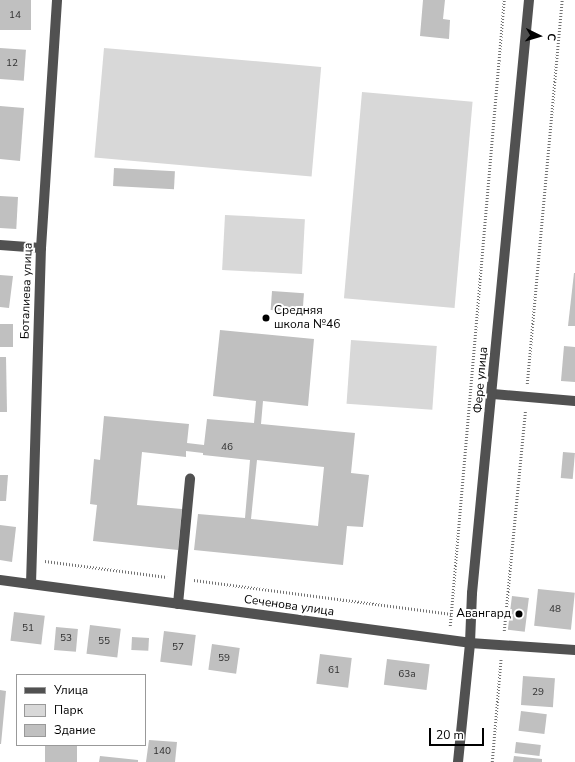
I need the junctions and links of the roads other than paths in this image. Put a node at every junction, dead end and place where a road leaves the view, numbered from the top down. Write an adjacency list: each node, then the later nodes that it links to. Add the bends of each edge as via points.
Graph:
1 (57, 0): 4 (street, Боталиева улица)
2 (529, 0): 5 (street, Фере улица)
3 (0, 245): 4 (street)
4 (41, 248): 9 (street, Боталиева улица)
5 (493, 394): 6 (street); 11 (street, Фере улица, via 472,593)
6 (575, 401)
7 (190, 479): 10 (street)
8 (0, 580): 9 (street, Сеченова улица)
9 (31, 584): 10 (street, Сеченова улица)
10 (178, 604): 11 (street, Сеченова улица)
11 (470, 643): 12 (street, Сеченова улица); 13 (street, Фере улица)
12 (575, 650)
13 (458, 762)

